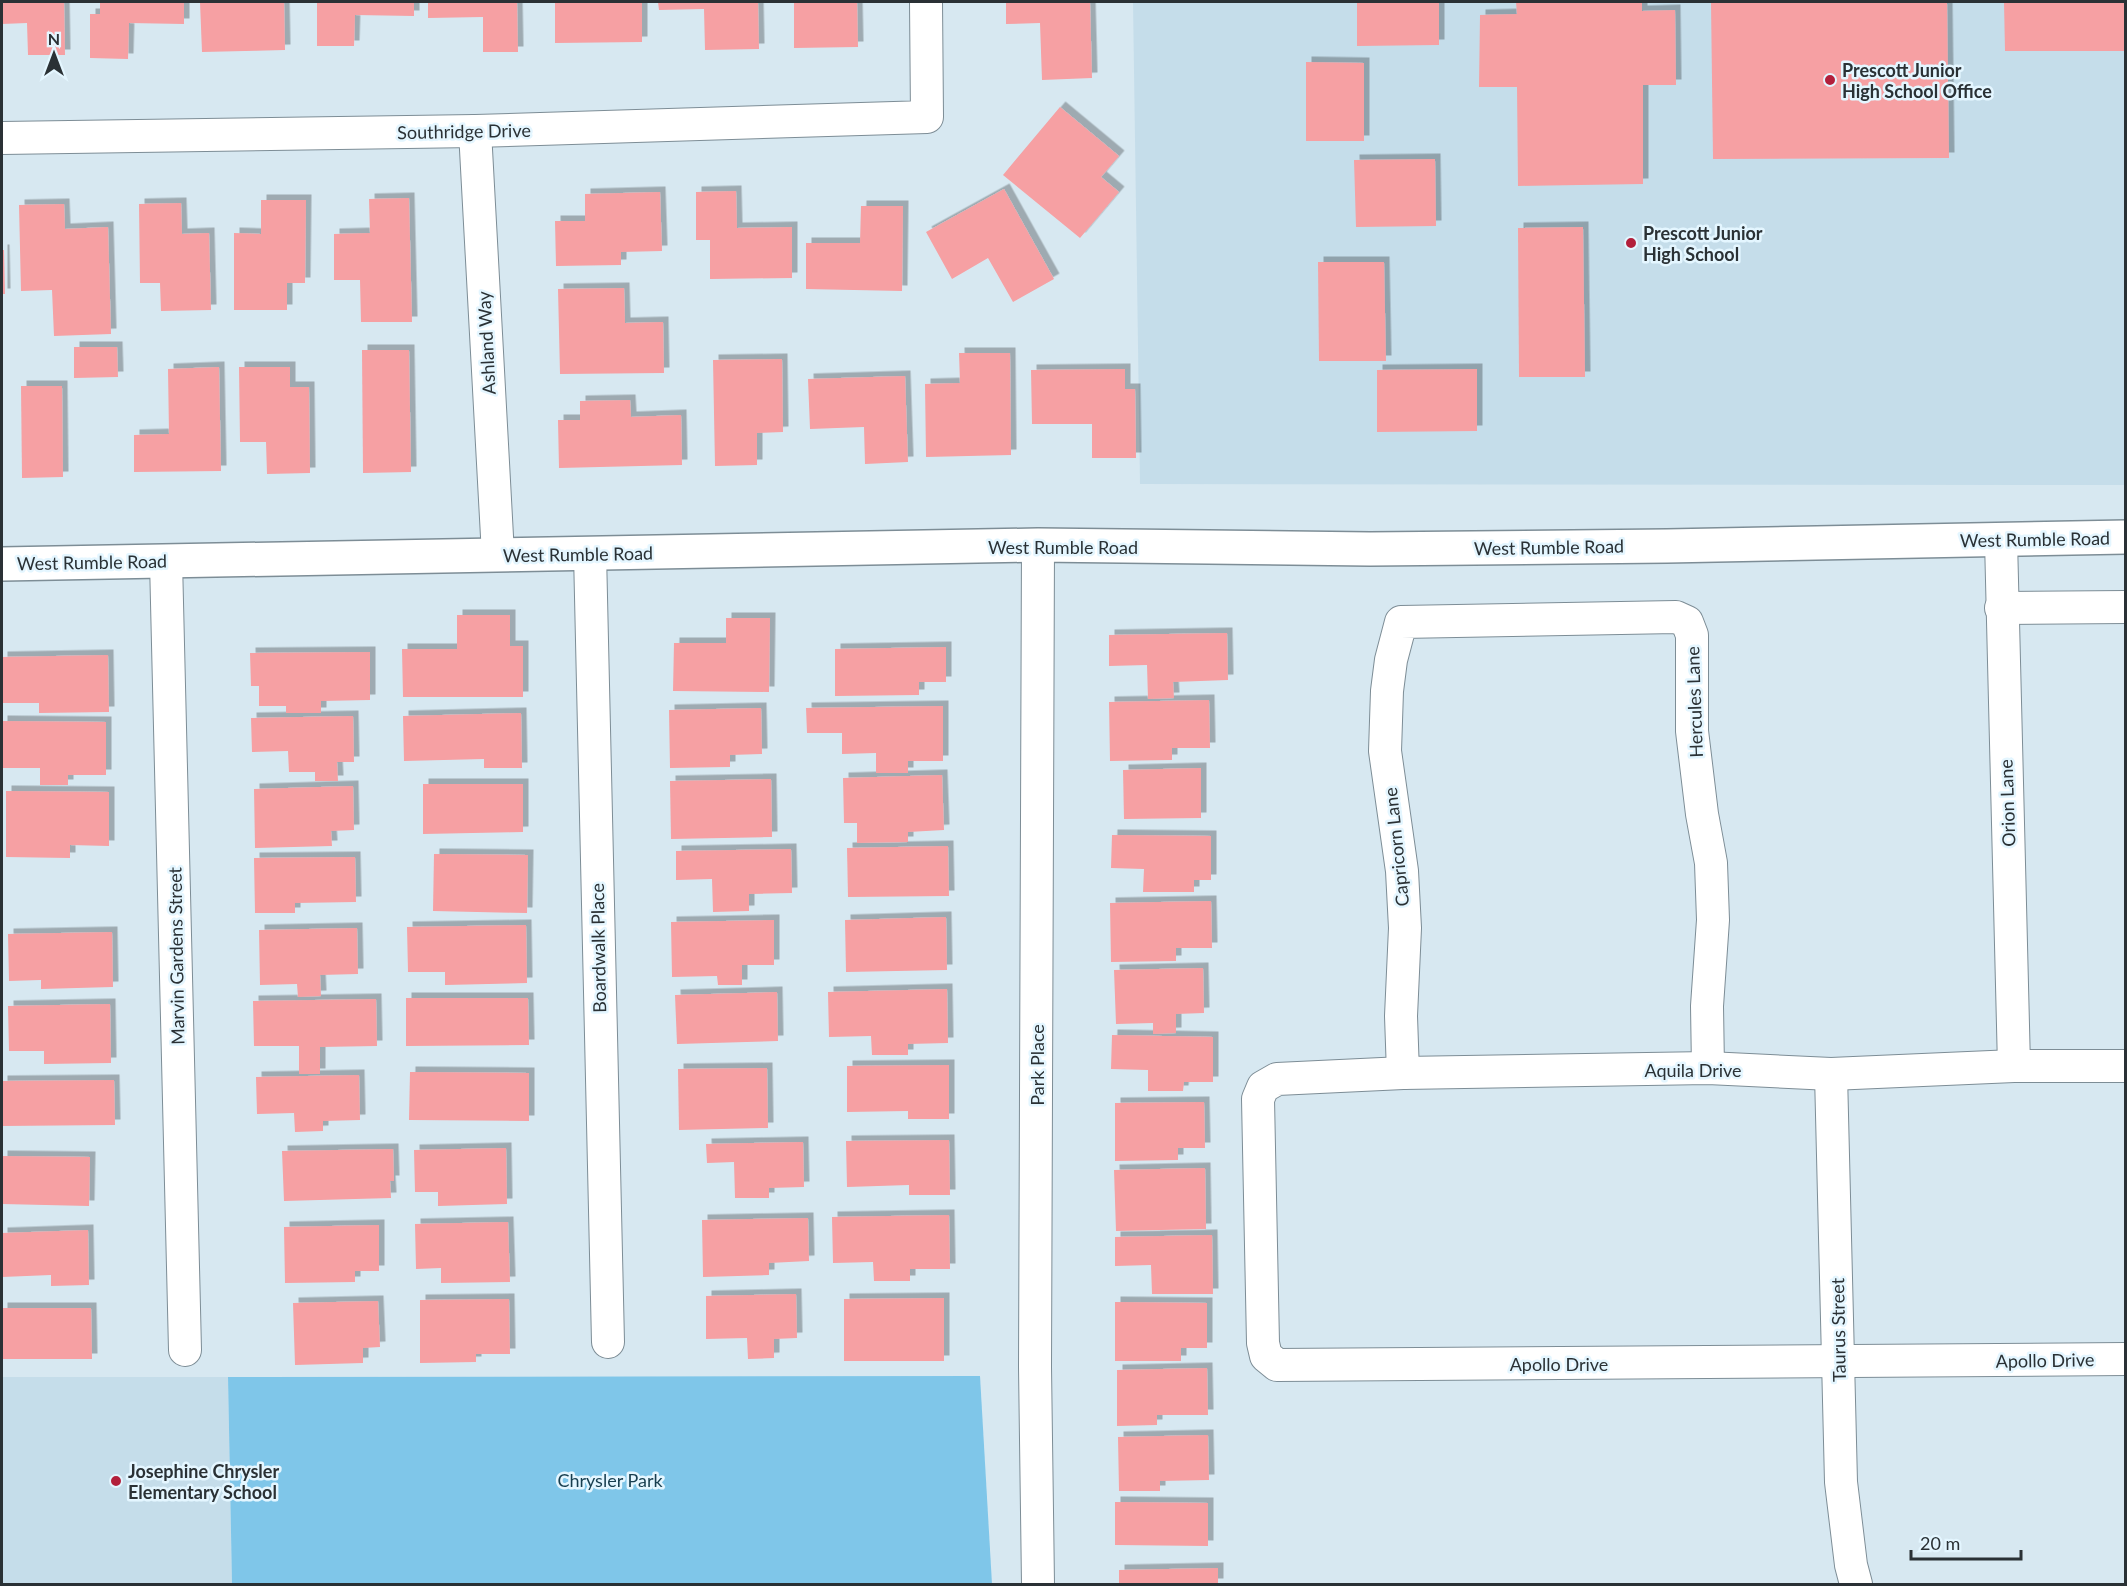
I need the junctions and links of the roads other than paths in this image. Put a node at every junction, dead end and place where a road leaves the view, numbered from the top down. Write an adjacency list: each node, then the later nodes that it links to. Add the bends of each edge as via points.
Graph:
1 (926, 2): 2 (street, Southridge Drive, via 927,117)
2 (475, 131): 3 (street, Southridge Drive); 8 (street, Ashland Way)
3 (2, 138)
4 (2126, 537): 5 (street, West Rumble Road)
5 (2001, 540): 6 (street, West Rumble Road, via 1382,549); 11 (street, Orion Lane)
6 (1038, 545): 7 (street, West Rumble Road); 24 (street, Park Place)
7 (590, 553): 8 (street, West Rumble Road); 20 (street, Boardwalk Place)
8 (498, 555): 9 (street, West Rumble Road)
9 (166, 561): 10 (street, West Rumble Road); 21 (street, Marvin Gardens Street)
10 (2, 564)
11 (2001, 599): 12 (street); 14 (street, Orion Lane)
12 (2126, 607)
13 (1401, 622): 16 (street, Hercules Lane, via 1676,616 1687,622 1692,635 1692,731 1711,863); 17 (street, Capricorn Lane, via 1390,660 1385,751 1402,871)
14 (2014, 1066): 15 (street, Aquila Drive); 18 (street, Aquila Drive)
15 (2126, 1066)
16 (1708, 1068): 17 (street, Aquila Drive); 18 (street, Aquila Drive)
17 (1403, 1073): 19 (street, Aquila Drive, via 1277,1079)
18 (1831, 1074): 23 (street, Taurus Street)
19 (1263, 1087): 23 (street, Apollo Drive, via 1258,1099 1263,1343 1266,1356 1277,1365)
20 (608, 1342)
21 (185, 1350)
22 (2126, 1359): 23 (street, Apollo Drive)
23 (1839, 1362): 25 (street, Taurus Street, via 1841,1482)
24 (1038, 1584)
25 (1856, 1584)

